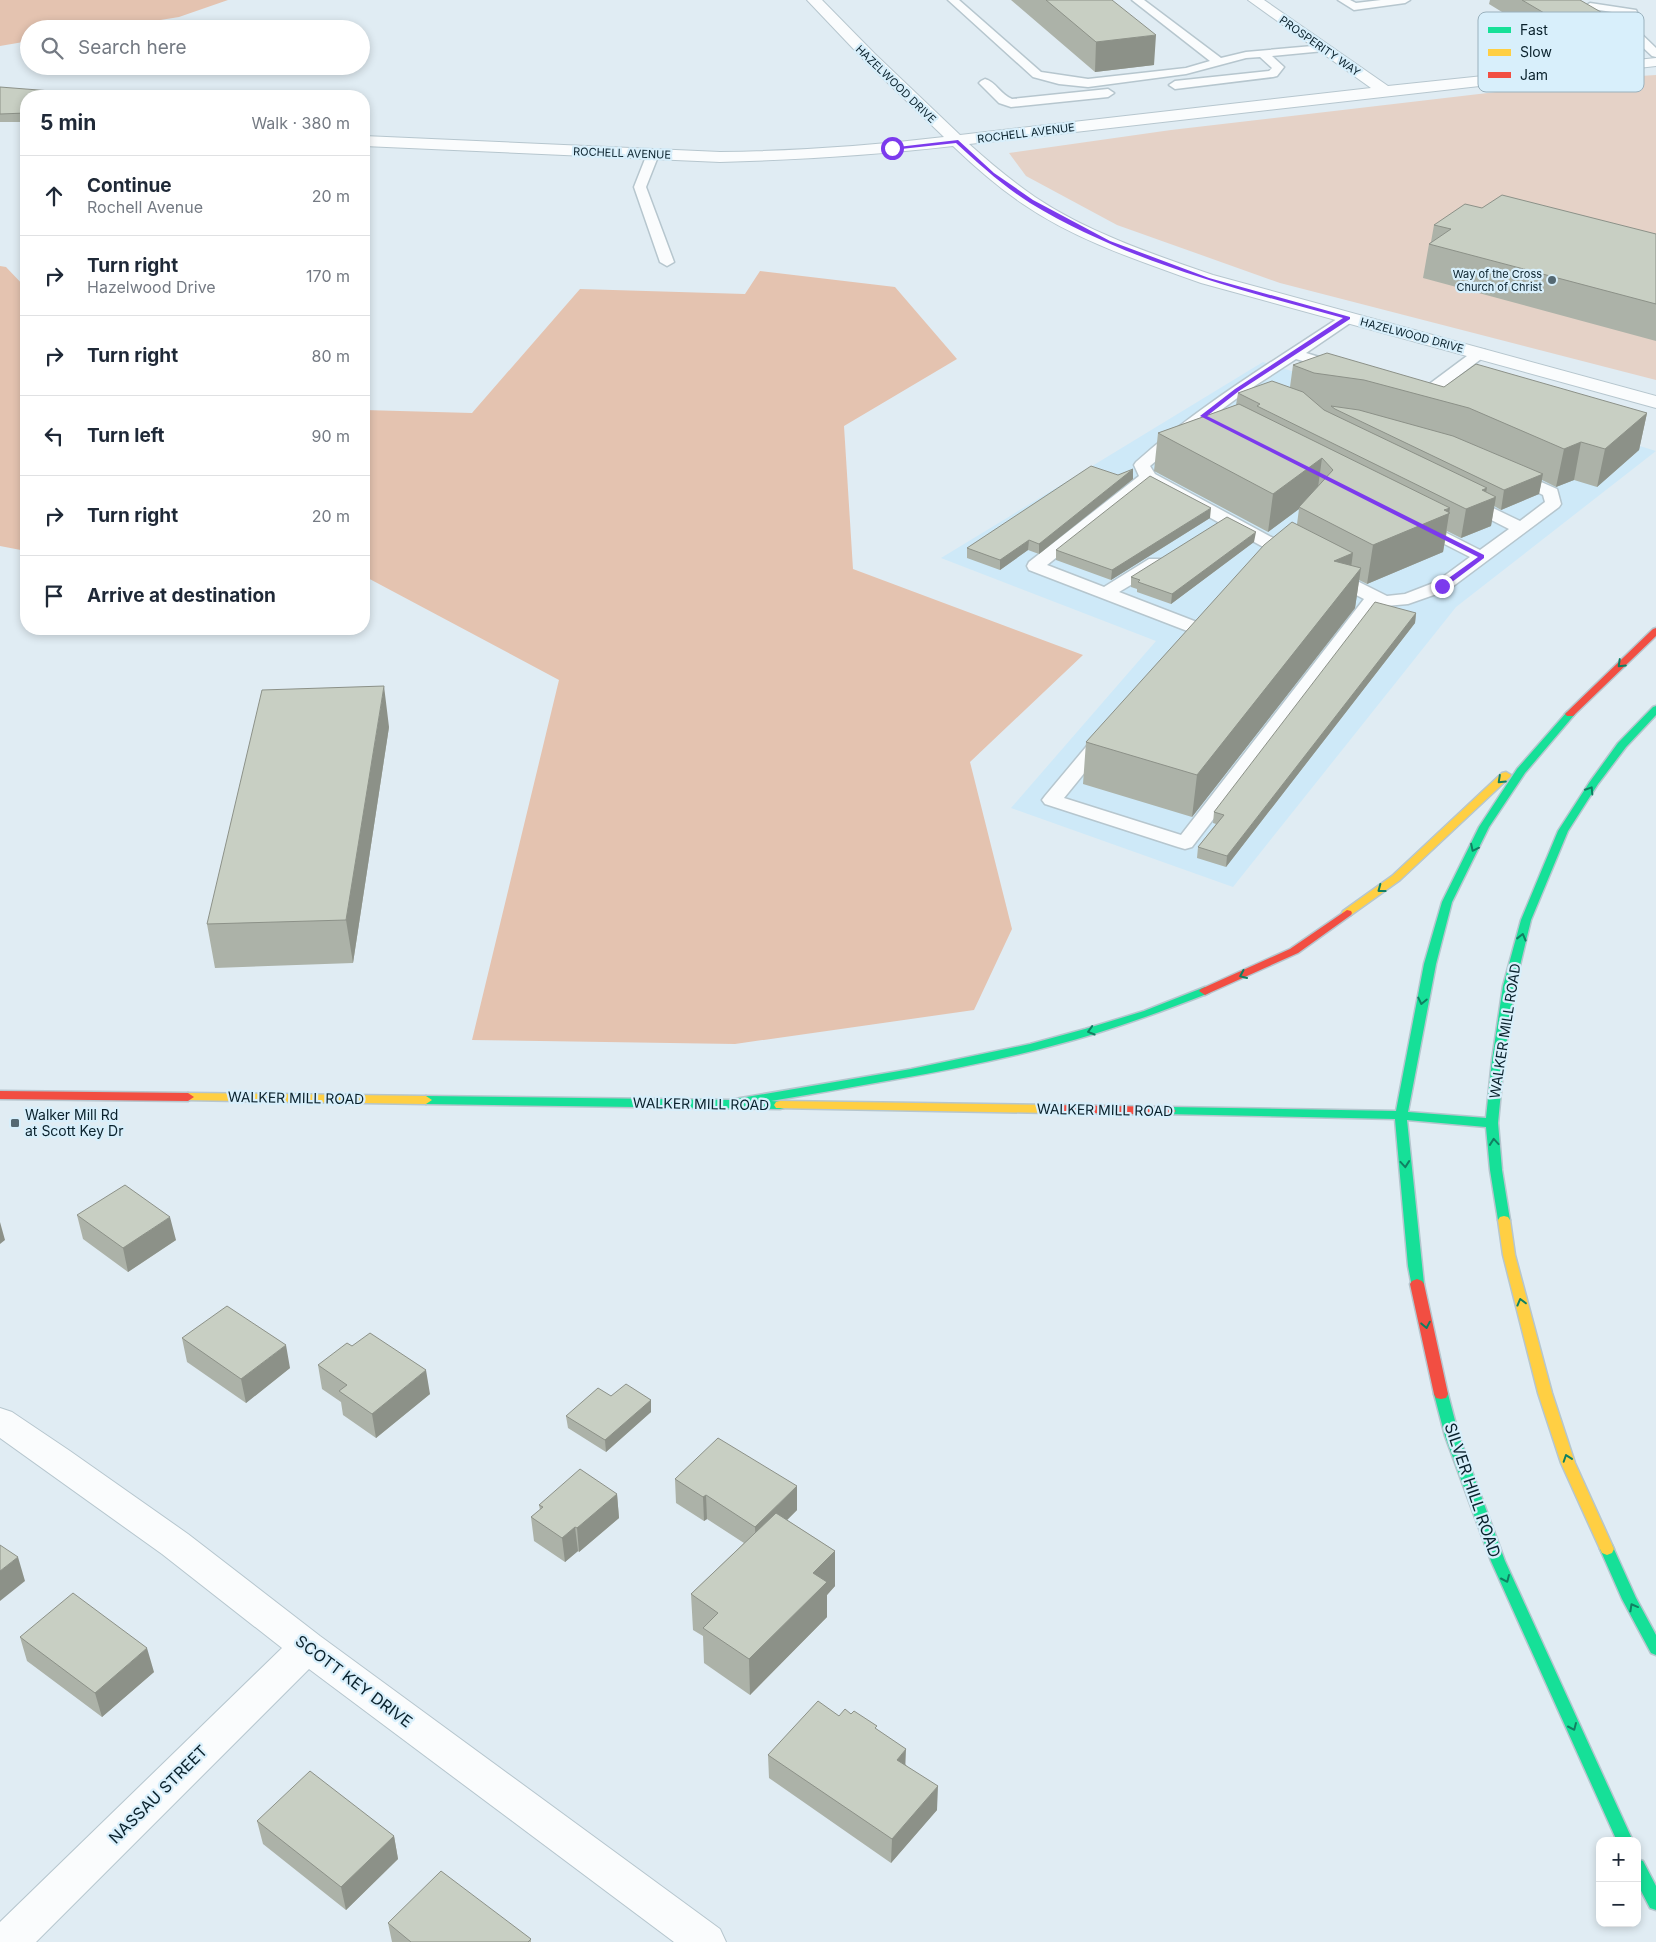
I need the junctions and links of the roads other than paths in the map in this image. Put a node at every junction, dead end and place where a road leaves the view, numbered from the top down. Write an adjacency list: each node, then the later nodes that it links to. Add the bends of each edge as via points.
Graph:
1 (814, 0): 20 (street, HAZELWOOD DRIVE, via 860,49)
2 (954, 0): 13 (lane, via 1037,75 1058,80 1088,83 1186,71)
3 (1137, 0): 13 (lane)
4 (1255, 0): 10 (street, PROSPERITY WAY)
5 (1342, 0): 6 (lane, via 1354,7)
6 (1405, 0)
7 (1590, 6): 8 (lane)
8 (1632, 12)
9 (1644, 43): 12 (lane)
10 (1324, 48): 11 (lane); 17 (street, PROSPERITY WAY)
11 (1263, 54): 13 (lane); 16 (lane, via 1278,67 1272,74)
12 (1656, 54)
13 (1220, 62)
14 (1478, 81): 17 (street, ROCHELL AVENUE)
15 (985, 83): 18 (lane, via 1011,103)
16 (1163, 87)
17 (1385, 91): 20 (street, ROCHELL AVENUE)
18 (1123, 92)
19 (370, 141): 21 (street, ROCHELL AVENUE)
20 (957, 141): 21 (street, ROCHELL AVENUE, via 773,156); 23 (street, HAZELWOOD DRIVE, via 993,174 1031,202 1108,242 1207,279)
21 (653, 154): 22 (lane, via 640,187)
22 (667, 262)
23 (1348, 318): 24 (street, HAZELWOOD DRIVE); 25 (lane)
24 (1480, 353): 27 (lane, via 1426,394); 29 (street, HAZELWOOD DRIVE)
25 (1294, 354): 26 (lane); 28 (lane)
26 (1351, 371)
27 (1398, 386)
28 (1237, 390): 30 (lane); 31 (lane)
29 (1656, 402)
30 (1280, 406)
31 (1203, 416): 32 (lane); 34 (lane, via 1142,465)
32 (1220, 425)
33 (1502, 469): 38 (lane, via 1551,492 1553,504)
34 (1148, 477): 37 (lane); 44 (lane, via 1035,566)
35 (1450, 494): 38 (lane)
36 (1404, 517): 42 (lane)
37 (1224, 519): 39 (lane); 40 (lane)
38 (1521, 528): 42 (lane)
39 (1207, 530)
40 (1285, 552): 43 (lane); 45 (lane)
41 (1165, 556): 44 (lane)
42 (1482, 557): 45 (lane, via 1442,586 1408,599 1386,601)
43 (1270, 564)
44 (1106, 593): 47 (lane)
45 (1374, 597): 52 (lane, via 1185,843 1052,800)
46 (1210, 615): 47 (lane)
47 (1196, 628): 49 (lane)
48 (1656, 631): 51 (main road, one-way to 51)
49 (1183, 642)
50 (1656, 708): 56 (main road, WALKER MILL ROAD, one-way to 50, via 1509,986 1526,920 1563,831 1622,745)
51 (1562, 722): 54 (main road, one-way to 54, via 1396,878 1294,951 1240,976 1104,1027 1031,1048 971,1062); 55 (main road, one-way to 55, via 1521,771 1484,827 1447,902 1428,974)
52 (1114, 725)
53 (0, 1095): 54 (main road, WALKER MILL ROAD)
54 (730, 1104): 55 (main road, WALKER MILL ROAD)
55 (1401, 1115): 56 (main road, WALKER MILL ROAD); 60 (main road, SILVER HILL ROAD, one-way to 60, via 1414,1266 1452,1436 1498,1561)
56 (1492, 1122): 59 (main road, one-way to 56, via 1629,1600 1568,1463 1545,1393 1509,1255)
57 (0, 1421): 58 (street, SCOTT KEY DRIVE, via 175,1544)
58 (307, 1647): 63 (street, NASSAU STREET); 64 (street, SCOTT KEY DRIVE)
59 (1656, 1650)
60 (1623, 1837)
61 (1641, 1874): 62 (main road)
62 (1656, 1903)
63 (8, 1942)
64 (706, 1942)

